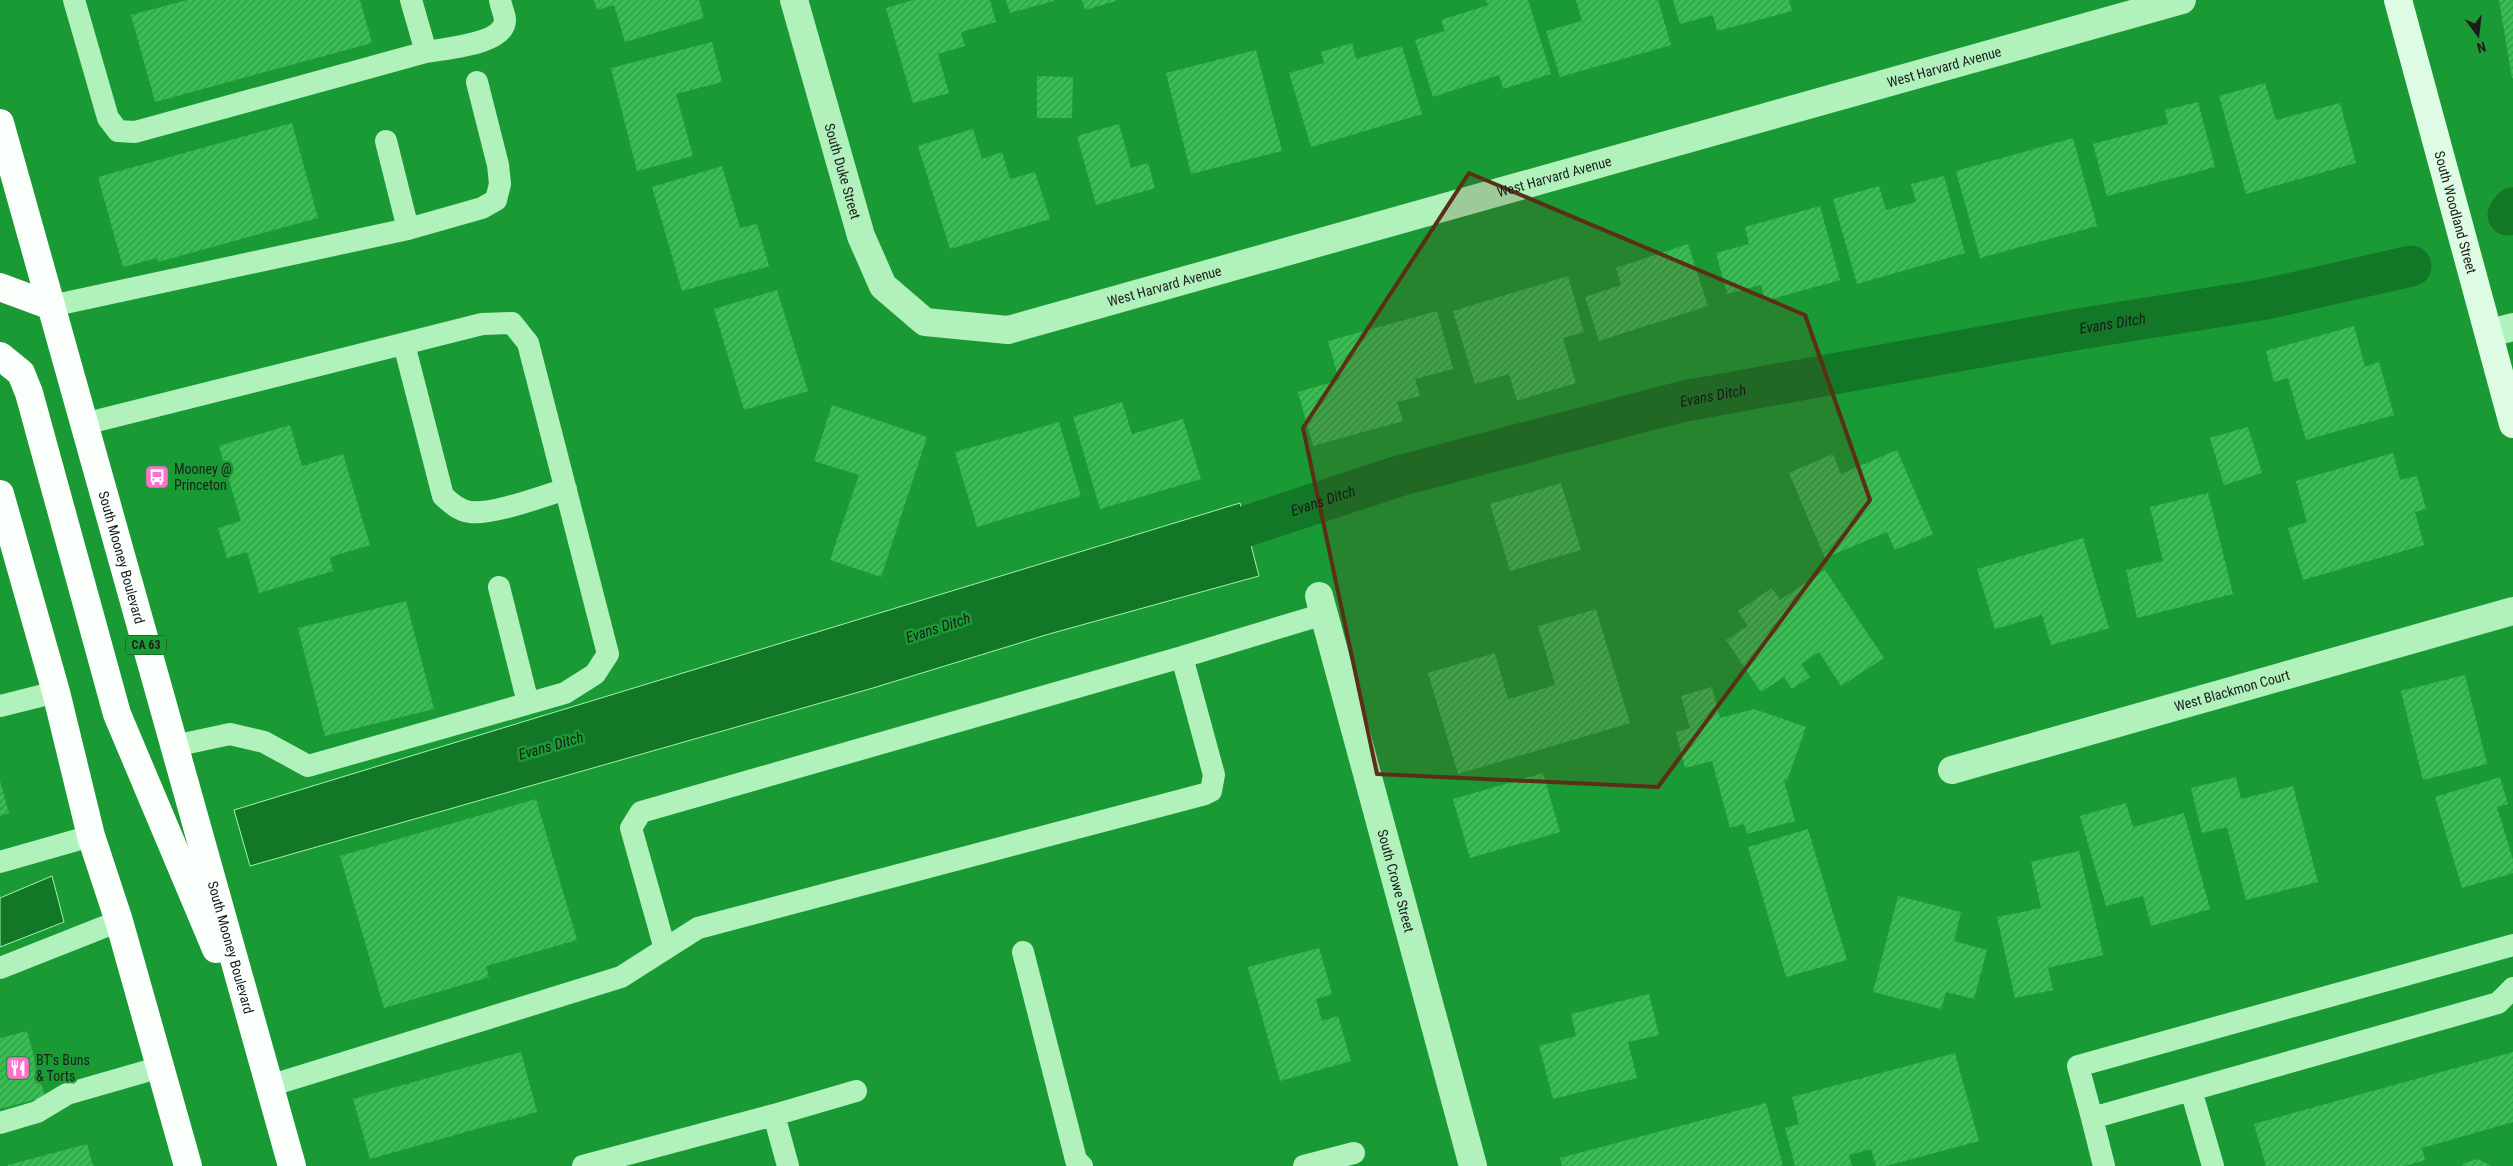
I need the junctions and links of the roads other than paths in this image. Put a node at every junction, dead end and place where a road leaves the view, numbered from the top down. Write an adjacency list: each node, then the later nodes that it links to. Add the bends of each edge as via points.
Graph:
1 (74, 0): 7 (lane, via 108,118 118,130 135,132)
2 (411, 0): 7 (lane)
3 (500, 0): 7 (lane, via 505,21 500,33 487,41)
4 (794, 0): 14 (street, South Duke Street, via 861,236 883,286)
5 (2182, 0): 14 (street, West Harvard Avenue, via 1008,330)
6 (2398, 0): 15 (street, South Woodland Street)
7 (426, 52)
8 (477, 82): 11 (lane, via 498,165 500,184 496,200 482,208)
9 (0, 123): 13 (main road, South Mooney Boulevard / CA 63)
10 (386, 140): 11 (lane)
11 (408, 229): 13 (lane)
12 (0, 287): 13 (main road)
13 (51, 306): 18 (main road, South Mooney Boulevard / CA 63)
14 (925, 322)
15 (2501, 330): 19 (street, South Woodland Street)
16 (404, 344): 18 (lane); 20 (lane, via 482,324 512,323 528,343); 20 (lane, via 443,496 457,508 470,512)
17 (0, 356): 39 (main road, via 21,373 29,393 117,714)
18 (84, 424): 29 (main road, South Mooney Boulevard / CA 63)
19 (2513, 424)
20 (566, 489): 27 (lane, via 608,654 588,679 565,693)
21 (0, 494): 26 (main road)
22 (499, 588): 27 (lane)
23 (1321, 605): 25 (lane); 56 (street, South Crowe Street)
24 (2513, 611): 30 (street, West Blackmon Court)
25 (1182, 657): 35 (lane, via 641,812 630,828); 35 (lane, via 1214,775 1211,790 1205,794 698,928)
26 (56, 692): 28 (lane); 31 (main road)
27 (528, 703): 29 (lane, via 308,766 264,742 230,734)
28 (0, 706)
29 (174, 746): 39 (main road, South Mooney Boulevard / CA 63)
30 (1952, 770)
31 (91, 836): 32 (lane); 33 (main road)
32 (0, 862)
33 (119, 921): 37 (lane); 40 (main road)
34 (2513, 945): 47 (lane, via 2078,1066)
35 (665, 949): 41 (lane, via 622,977)
36 (1023, 952): 54 (lane, via 1076,1160)
37 (0, 968)
38 (2513, 988): 42 (lane, via 2498,1003)
39 (261, 1056): 41 (main road, South Mooney Boulevard / CA 63)
40 (160, 1067): 44 (lane); 50 (main road)
41 (269, 1086): 51 (main road, South Mooney Boulevard / CA 63)
42 (2191, 1090): 47 (lane); 58 (lane)
43 (856, 1091): 46 (lane)
44 (70, 1093): 45 (lane); 48 (lane, via 37,1112)
45 (0, 1111)
46 (774, 1115): 52 (lane); 53 (lane)
47 (2092, 1118): 57 (lane)
48 (0, 1123)
49 (1354, 1153): 55 (lane)
50 (188, 1166)
51 (292, 1166)
52 (583, 1166)
53 (788, 1166)
54 (1082, 1166)
55 (1304, 1166)
56 (1473, 1166)
57 (2104, 1166)
58 (2214, 1166)

